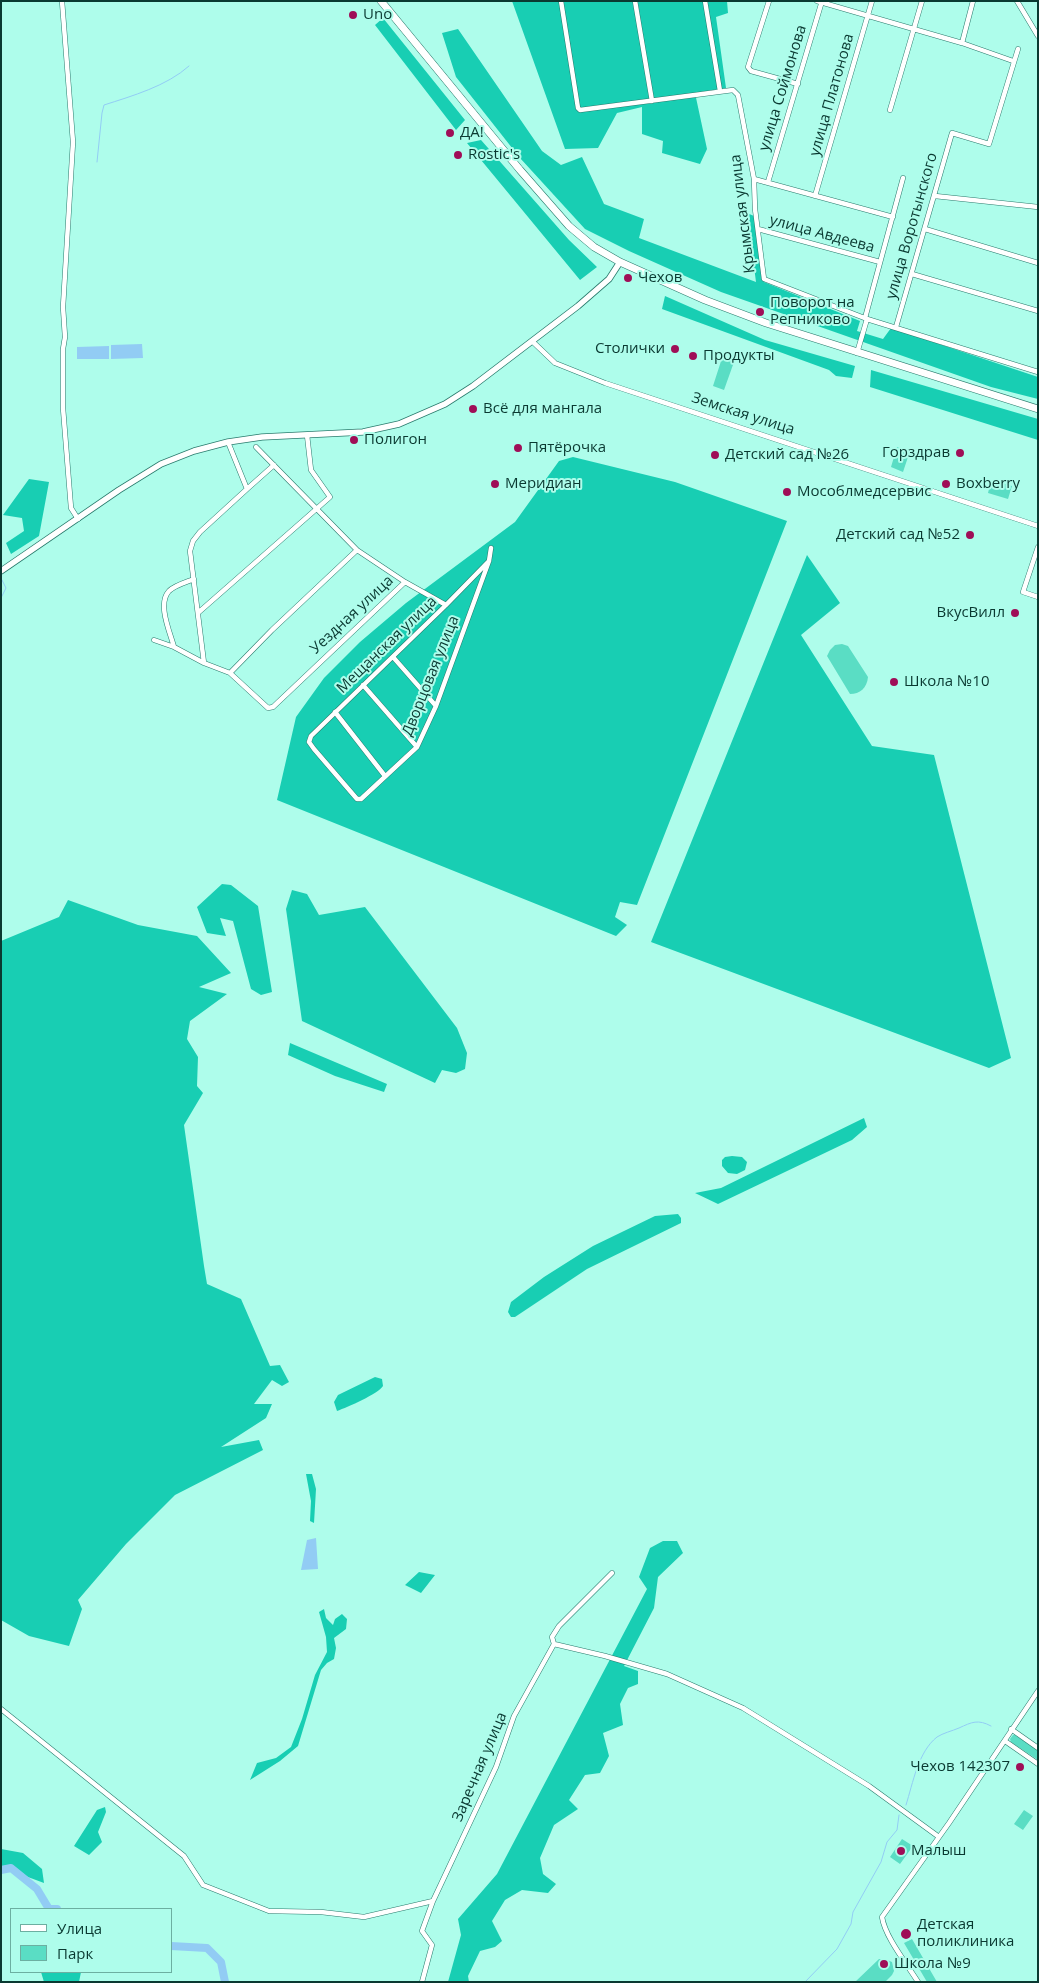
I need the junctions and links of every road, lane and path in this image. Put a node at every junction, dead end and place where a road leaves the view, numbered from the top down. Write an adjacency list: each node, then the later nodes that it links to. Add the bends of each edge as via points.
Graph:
1 (62, 1): 48 (street, via 72,142 63,307 63,408 71,508)
2 (381, 1): 31 (main road, via 569,226 594,247)
3 (561, 1): 20 (street, via 578,109)
4 (634, 1): 20 (street)
5 (705, 1): 19 (street)
6 (769, 1): 18 (street, via 748,67 751,71)
7 (872, 1): 12 (street, улица Платонова)
8 (922, 1): 13 (street)
9 (973, 1): 15 (street)
10 (1017, 1): 14 (street)
11 (820, 2): 12 (street); 18 (street, улица Соймонова)
12 (868, 17): 13 (street); 25 (street, улица Платонова)
13 (914, 29): 15 (street); 21 (street)
14 (1038, 36)
15 (962, 43): 17 (street)
16 (1018, 48): 17 (street)
17 (1013, 61): 26 (street, улица Воротынского, via 989,144 952,133)
18 (798, 84): 24 (street, улица Соймонова)
19 (720, 91): 20 (street); 23 (street, Крымская улица, via 733,90 738,95)
20 (652, 101)
21 (890, 110)
22 (903, 178): 28 (street, улица Воротынского)
23 (754, 179): 24 (street); 30 (street, Крымская улица)
24 (768, 182): 25 (street)
25 (815, 196): 28 (street)
26 (935, 196): 27 (street); 29 (street, улица Воротынского)
27 (1038, 207)
28 (893, 217): 32 (street, улица Воротынского)
29 (925, 229): 33 (street); 34 (street, улица Воротынского)
30 (758, 230): 32 (street, улица Авдеева); 36 (street, Крымская улица, via 764,279)
31 (620, 262): 38 (street, via 609,279); 39 (main road, via 707,301)
32 (880, 262): 36 (street, улица Воротынского)
33 (1038, 263)
34 (912, 274): 35 (street); 37 (street, улица Воротынского)
35 (1038, 311)
36 (866, 318): 37 (street, Крымская улица); 39 (street, улица Воротынского)
37 (896, 327): 40 (street, Крымская улица)
38 (532, 342): 42 (street, via 445,404 400,424 363,432); 49 (street, Земская улица, via 554,364)
39 (857, 352): 41 (main road)
40 (1038, 372)
41 (1038, 408)
42 (307, 435): 43 (street); 47 (street, via 311,470 330,497)
43 (228, 442): 46 (street); 48 (street, via 161,464)
44 (256, 447): 45 (street, Уездная улица)
45 (274, 465): 46 (street); 47 (street, Уездная улица)
46 (247, 489): 55 (street, via 193,541 190,551)
47 (316, 508): 52 (street, Уездная улица); 59 (street)
48 (78, 519): 54 (street)
49 (1038, 526)
50 (1038, 547): 57 (street, via 1023,592)
51 (491, 548): 53 (street, Дворцовая улица)
52 (357, 550): 56 (street, Уездная улица); 64 (street)
53 (489, 560): 58 (street, Мещанская улица); 66 (street, Дворцовая улица)
54 (1, 571)
55 (194, 579): 59 (street); 61 (street, via 170,590 165,598 165,612)
56 (405, 582): 58 (street); 64 (street, Уездная улица, via 273,707 268,708)
57 (1038, 597)
58 (446, 605): 62 (street, Мещанская улица)
59 (198, 612): 63 (street)
60 (154, 640): 61 (street)
61 (174, 647): 63 (street)
62 (393, 657): 65 (street, Мещанская улица); 66 (street)
63 (204, 663): 64 (street)
64 (230, 673)
65 (364, 685): 67 (street, Мещанская улица); 68 (street)
66 (436, 706): 68 (street, Дворцовая улица)
67 (335, 712): 69 (street); 70 (street, Мещанская улица, via 309,742 357,799 361,800)
68 (416, 747): 69 (street, Дворцовая улица)
69 (386, 776): 70 (street, Дворцовая улица)
70 (366, 795)
71 (612, 1573): 72 (street, Заречная улица, via 559,1626 552,1637)
72 (554, 1644): 79 (street, via 667,1674 743,1708 869,1786); 80 (street, Заречная улица, via 514,1716 496,1767)
73 (1038, 1691): 75 (street)
74 (1, 1709): 80 (street, via 184,1856 203,1886 269,1911 364,1917)
75 (1011, 1730): 76 (street); 77 (street)
76 (1004, 1741): 78 (street); 79 (street)
77 (1038, 1748)
78 (1038, 1764)
79 (938, 1837): 82 (street, via 882,1917 888,1934)
80 (433, 1901): 81 (street, Заречная улица, via 422,1931 432,1945)
81 (422, 1982)
82 (918, 1982)

